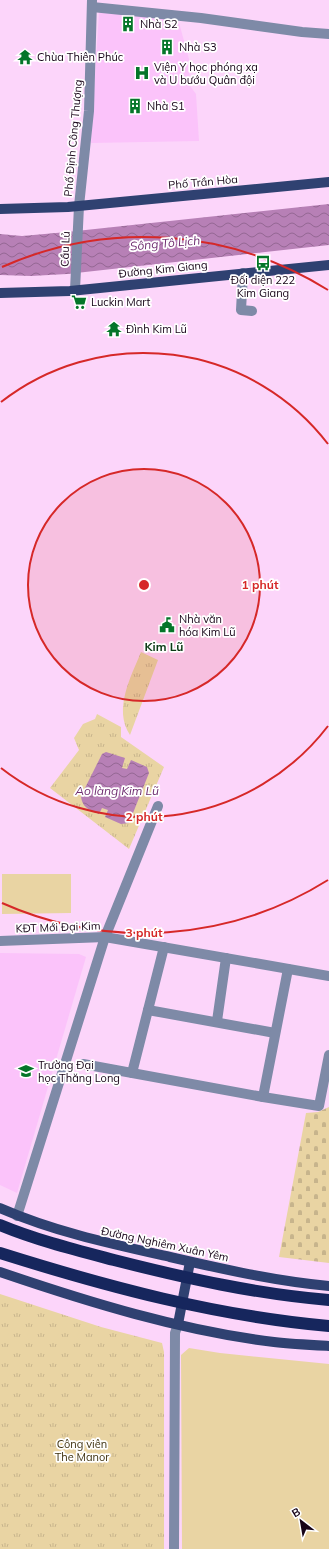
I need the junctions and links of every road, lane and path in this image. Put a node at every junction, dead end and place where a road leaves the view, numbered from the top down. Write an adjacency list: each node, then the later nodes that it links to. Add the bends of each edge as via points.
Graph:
1 (92, 4): 2 (street); 4 (street, Phố Định Công Thượng, via 89,111)
2 (329, 34)
3 (329, 182): 4 (main road, Phố Trần Hòa)
4 (79, 206): 5 (main road, Phố Trần Hòa); 6 (street, Phố Định Công Thượng)
5 (0, 210)
6 (78, 220): 9 (street, Cầu Lủ)
7 (329, 265): 8 (main road, Đường Kim Giang)
8 (243, 273): 9 (main road, Đường Kim Giang); 11 (street, via 240,310)
9 (75, 290): 10 (main road, Đường Kim Giang)
10 (0, 293)
11 (252, 311)
12 (158, 806): 13 (street)
13 (105, 937): 14 (street, KĐT Mới Đại Kim); 15 (street, KĐT Mới Đại Kim); 27 (street)
14 (0, 941)
15 (164, 946): 16 (street, KĐT Mới Đại Kim); 19 (street)
16 (226, 958): 17 (street, KĐT Mới Đại Kim); 20 (street)
17 (288, 969): 18 (street, KĐT Mới Đại Kim); 21 (street)
18 (329, 976)
19 (148, 1010): 20 (street); 24 (street)
20 (217, 1021): 21 (street)
21 (275, 1032): 25 (street)
22 (329, 1055): 25 (street, via 319,1106)
23 (83, 1064): 24 (street)
24 (132, 1073): 25 (street)
25 (263, 1097)
26 (0, 1208): 27 (main road, Đường Nghiêm Xuân Yêm)
27 (17, 1216): 30 (main road, Đường Nghiêm Xuân Yêm, via 76,1236)
28 (0, 1225): 33 (highway, bridge, via 86,1253 158,1271 226,1286)
29 (0, 1253): 35 (highway, bridge, via 151,1297 220,1312)
30 (190, 1262): 32 (main road, Đường Nghiêm Xuân Yêm); 34 (main road)
31 (0, 1272): 34 (main road, via 91,1302)
32 (329, 1286)
33 (329, 1300)
34 (178, 1324): 36 (main road, via 274,1342); 37 (street, via 175,1333)
35 (329, 1326)
36 (329, 1346)
37 (174, 1549)

